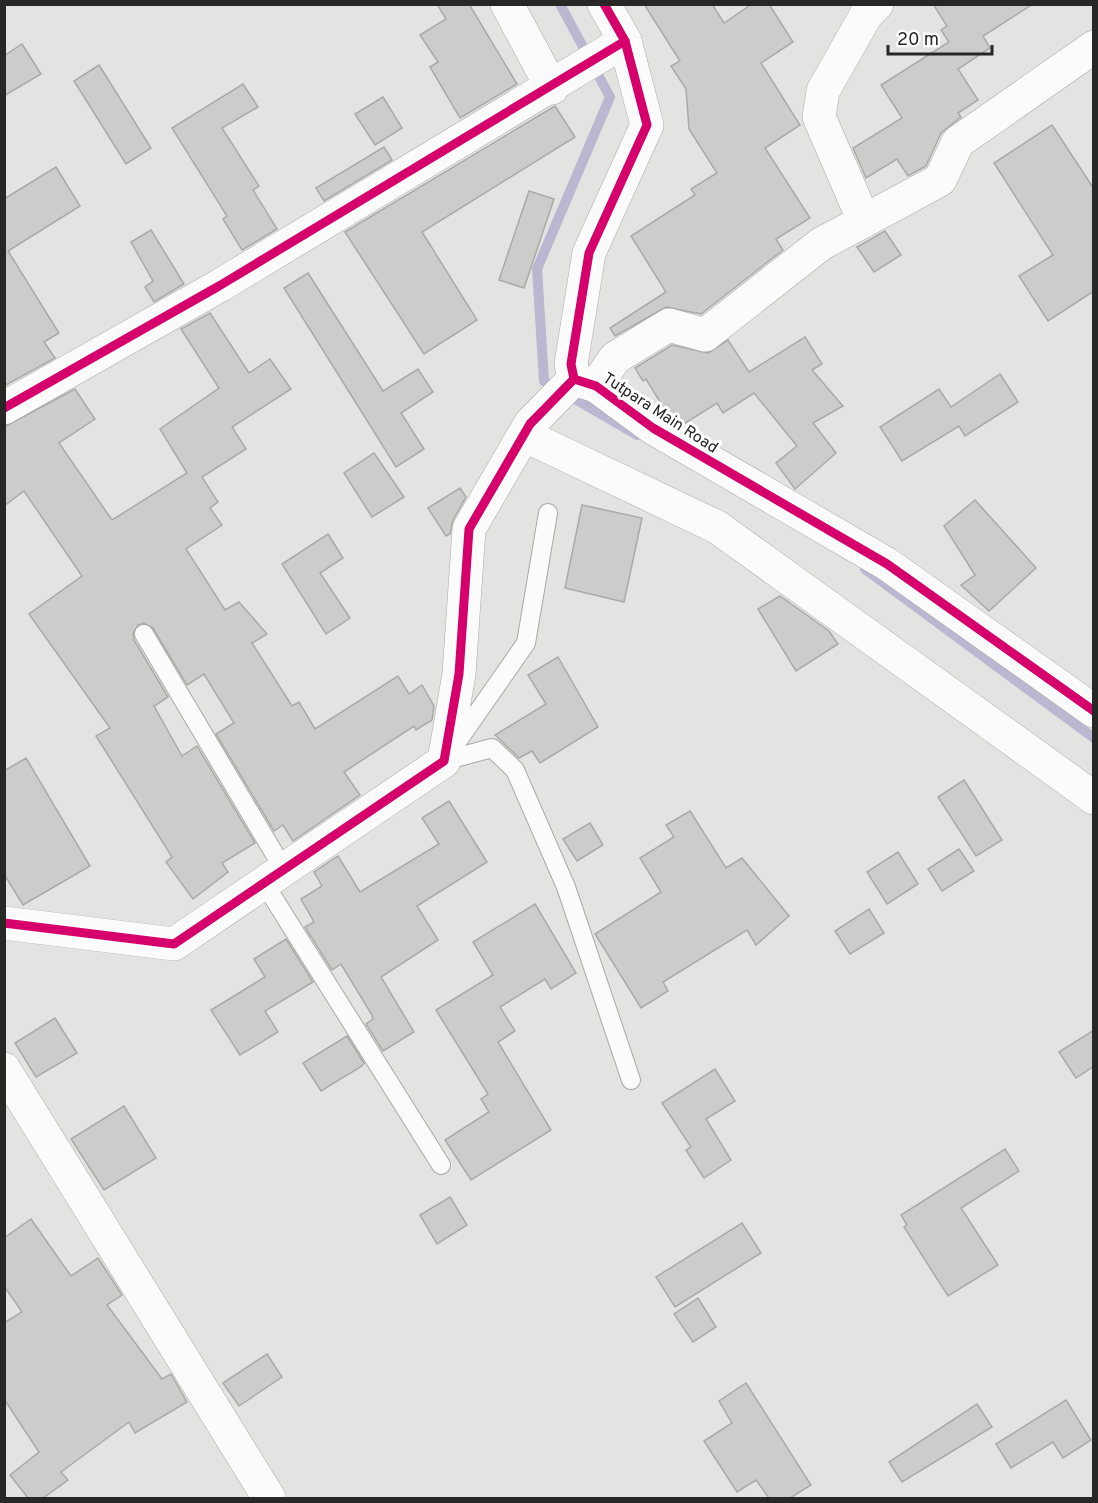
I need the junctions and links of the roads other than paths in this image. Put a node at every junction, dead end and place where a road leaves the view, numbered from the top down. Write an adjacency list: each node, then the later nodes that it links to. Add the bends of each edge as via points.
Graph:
1 (507, 4): 6 (street)
2 (604, 4): 4 (street)
3 (877, 4): 7 (street, via 866,15 823,91 819,117)
4 (617, 46): 6 (street); 8 (street, via 647,125 589,253 571,364)
5 (1094, 47): 7 (street, via 958,142 940,180)
6 (558, 84): 9 (street, via 219,286)
7 (864, 221): 8 (street, via 821,244 705,335 669,325 615,358)
8 (585, 383): 10 (street); 13 (street, Tutpara Main Road, via 653,428 887,564)
9 (4, 408)
10 (527, 429): 14 (street, via 469,529 459,674); 15 (street, via 717,527)
11 (548, 513): 14 (lane, via 526,643)
12 (144, 634): 16 (lane)
13 (1094, 711)
14 (444, 760): 16 (street); 19 (lane, via 492,748 515,770 566,887)
15 (1094, 798)
16 (274, 876): 17 (street, via 174,944); 20 (lane)
17 (4, 923)
18 (4, 1070): 21 (street)
19 (631, 1080)
20 (441, 1165)
21 (269, 1498)

